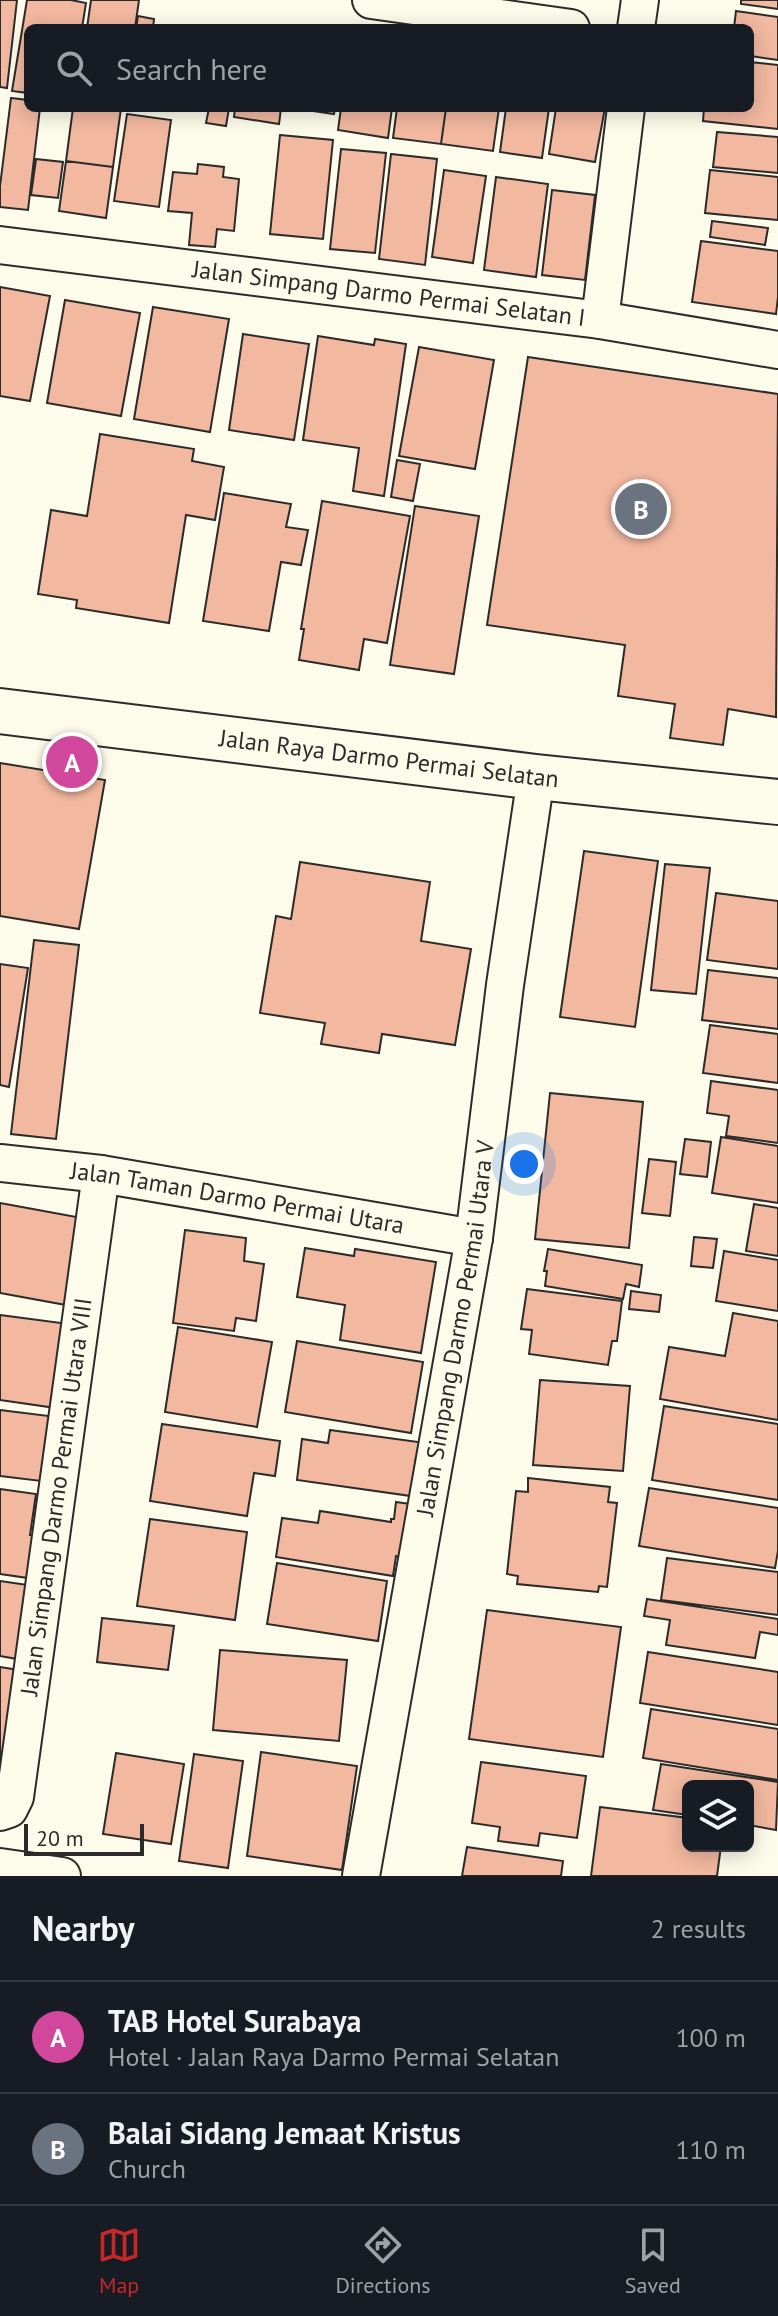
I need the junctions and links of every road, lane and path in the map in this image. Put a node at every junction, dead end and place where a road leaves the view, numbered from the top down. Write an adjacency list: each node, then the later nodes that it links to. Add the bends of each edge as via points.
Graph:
1 (371, 0): 3 (street)
2 (640, 0): 4 (street)
3 (542, 24)
4 (637, 24)
5 (626, 112): 7 (street)
6 (0, 245): 7 (street, Jalan Simpang Darmo Permai Selatan I)
7 (600, 320): 8 (street, Jalan Simpang Darmo Permai Selatan I)
8 (778, 350)
9 (0, 711): 10 (street, Jalan Raya Darmo Permai Selatan)
10 (536, 777): 11 (street, Jalan Raya Darmo Permai Selatan); 14 (street, Jalan Simpang Darmo Permai Utara V)
11 (778, 802)
12 (0, 1163): 13 (street, Jalan Taman Darmo Permai Utara)
13 (101, 1174): 14 (street, Jalan Taman Darmo Permai Utara); 15 (street, Jalan Simpang Darmo Permai Utara VIII, via 15,1797 9,1809)
14 (474, 1238): 18 (street, Jalan Simpang Darmo Permai Utara V)
15 (0, 1812)
16 (0, 1867): 17 (street)
17 (62, 1876)
18 (361, 1876)

